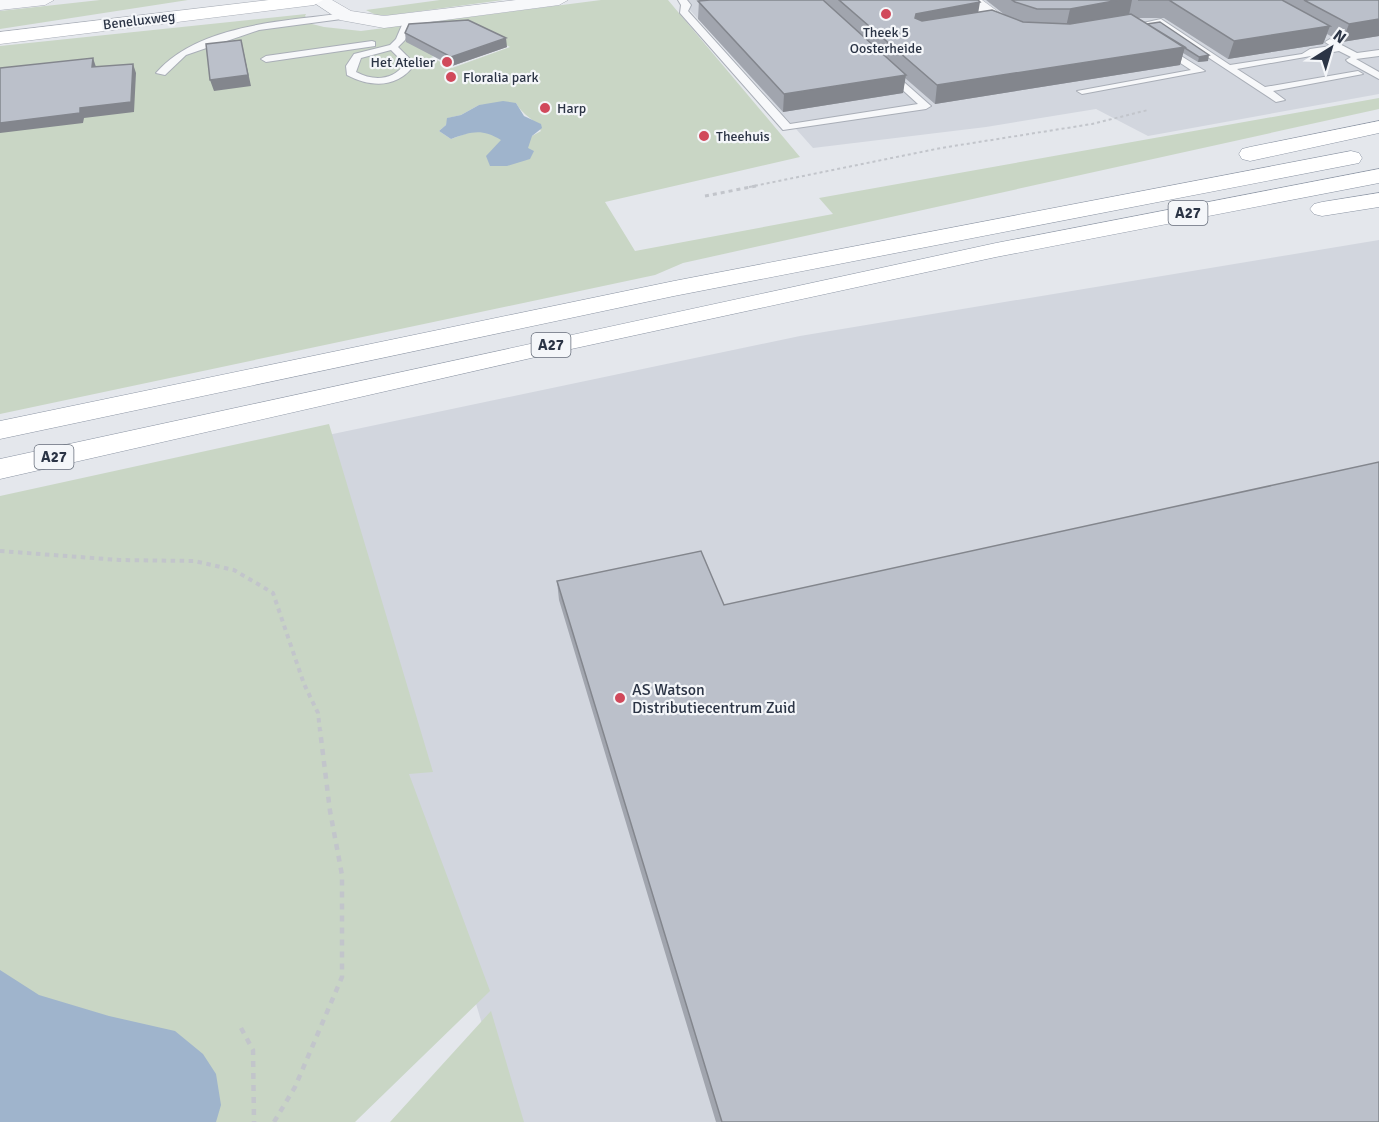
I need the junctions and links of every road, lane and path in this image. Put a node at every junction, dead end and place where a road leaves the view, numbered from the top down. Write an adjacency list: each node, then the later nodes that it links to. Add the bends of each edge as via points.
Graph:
1 (45, 0): 8 (street)
2 (314, 0): 14 (main road, Beneluxweg)
3 (319, 0): 9 (street)
4 (357, 0): 9 (street)
5 (559, 0): 10 (street)
6 (682, 0): 21 (lane, via 686,5 683,11 787,128 926,106)
7 (969, 2): 11 (street, via 991,23)
8 (0, 5)
9 (346, 16): 10 (street, via 368,21); 23 (lane, via 258,27 183,53)
10 (408, 20): 16 (lane)
11 (1039, 35)
12 (1143, 35): 22 (lane, via 1127,23 1161,22)
13 (1321, 37): 17 (lane)
14 (0, 38)
15 (1153, 41): 27 (lane, via 1200,71)
16 (397, 44): 16 (lane, via 410,64 404,73 386,81 365,82 351,73 357,56); 20 (lane)
17 (1340, 48): 19 (lane); 22 (lane)
18 (1379, 53): 19 (lane)
19 (1356, 57): 25 (lane, via 1347,58)
20 (266, 59)
21 (876, 61)
22 (1228, 68): 26 (lane)
23 (161, 73)
24 (1358, 74): 26 (lane)
25 (1379, 76)
26 (1263, 90): 28 (lane)
27 (1082, 91)
28 (1280, 100)
29 (1148, 110): 35 (path, via 1092,124 940,148)
30 (1379, 127): 32 (main road)
31 (1367, 155): 37 (main road, A27)
32 (1234, 157)
33 (1189, 166): 37 (main road, A27)
34 (1379, 176): 38 (main road, A27)
35 (705, 196)
36 (1379, 200): 38 (main road, A27, via 1204,227)
37 (1008, 221): 39 (main road, A27)
38 (996, 250): 40 (main road, A27, via 562,342)
39 (0, 430)
40 (0, 469)
41 (0, 551): 44 (path, via 194,561 234,570 273,593 304,684 318,712 342,874 344,937 342,977 295,1087)
42 (241, 1028): 43 (path, via 253,1050)
43 (254, 1122)
44 (274, 1122)

